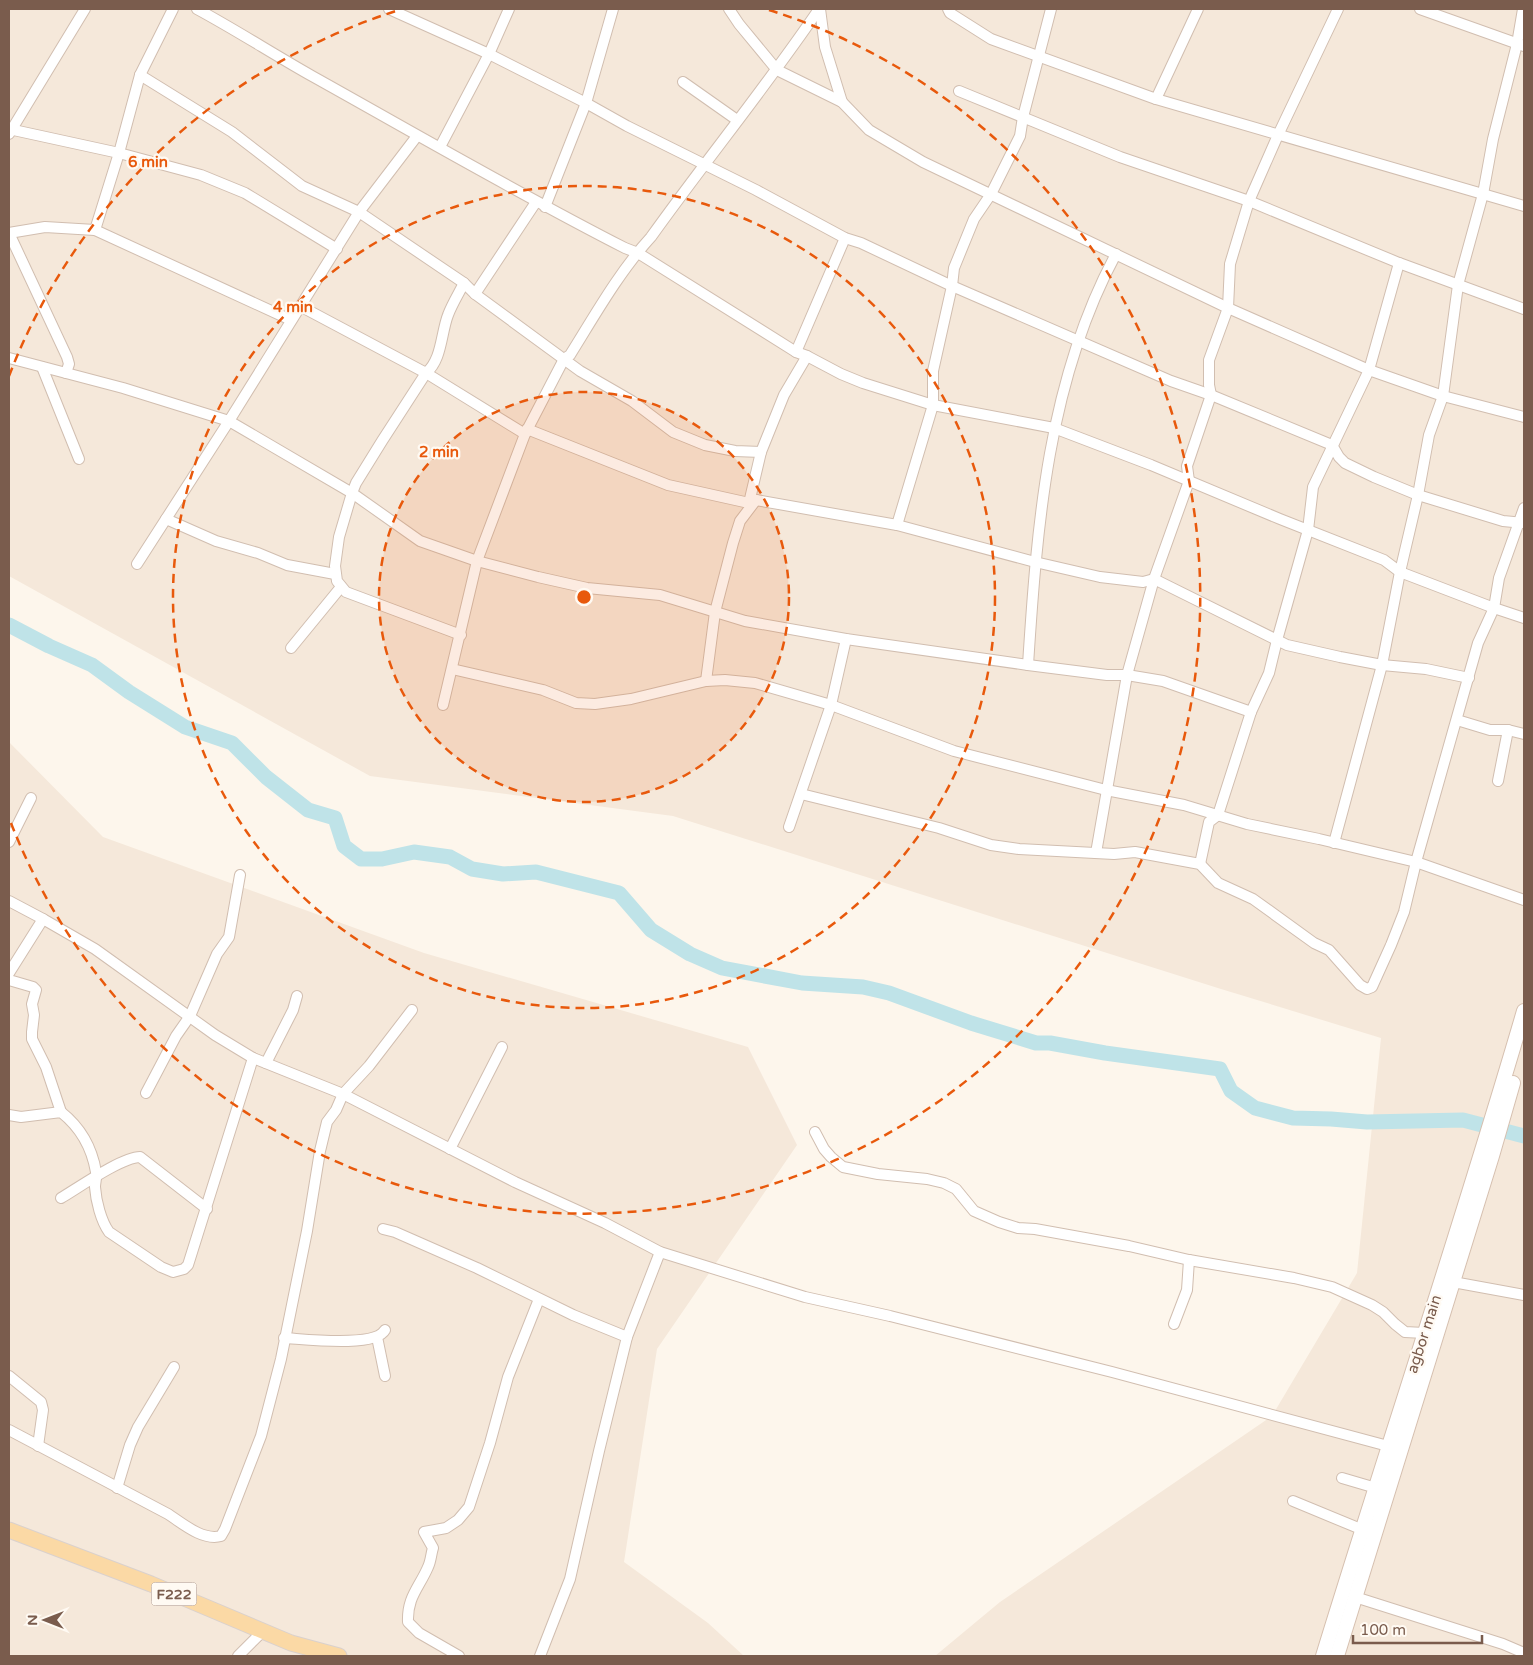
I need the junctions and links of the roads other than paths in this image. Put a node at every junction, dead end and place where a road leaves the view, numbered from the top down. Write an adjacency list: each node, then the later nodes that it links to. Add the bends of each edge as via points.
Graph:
1 (85, 9): 27 (street)
2 (173, 9): 19 (street)
3 (197, 9): 29 (street)
4 (389, 9): 16 (street)
5 (509, 9): 16 (street)
6 (613, 9): 24 (street)
7 (729, 9): 18 (street)
8 (819, 9): 18 (street); 23 (street, via 825,47)
9 (948, 9): 17 (street, via 991,39)
10 (1051, 9): 17 (street)
11 (1198, 9): 22 (street)
12 (1338, 9): 28 (street)
13 (1420, 9): 15 (street)
14 (1522, 9): 15 (street)
15 (1521, 45): 34 (street, via 1493,139)
16 (489, 54): 24 (street); 30 (street)
17 (1039, 57): 22 (street); 25 (street)
18 (777, 70): 23 (street); 26 (street)
19 (140, 76): 31 (street); 38 (street, via 232,132 302,186)
20 (683, 82): 26 (street)
21 (959, 91): 25 (street)
22 (1156, 99): 28 (street)
23 (842, 102): 33 (street, via 869,130 923,162)
24 (586, 103): 32 (street); 36 (street)
25 (1023, 117): 33 (street, via 1020,136); 35 (street, via 1120,157)
26 (737, 120): 32 (street)
27 (10, 131): 31 (street)
28 (1278, 135): 34 (street); 35 (street)
29 (417, 136): 30 (street); 38 (street)
30 (440, 147): 36 (street)
31 (119, 153): 39 (street); 42 (street, via 201,175 245,192)
32 (705, 164): 41 (street); 43 (street)
33 (991, 194): 44 (street); 48 (street, via 974,219 954,268)
34 (1483, 194): 37 (street); 47 (street)
35 (1249, 200): 45 (street); 51 (street, via 1230,264)
36 (540, 204): 43 (street); 49 (street)
37 (1524, 206)
38 (359, 212): 42 (street); 46 (street)
39 (95, 230): 40 (street, via 45,227); 53 (street)
40 (9, 233): 61 (street, via 67,357)
41 (845, 238): 48 (street); 55 (street)
42 (337, 249): 50 (street)
43 (638, 253): 55 (street); 58 (street)
44 (1116, 254): 51 (street); 54 (street)
45 (1399, 263): 47 (street); 60 (street)
46 (464, 283): 49 (street); 62 (street, via 448,315 432,367)
47 (1458, 285): 52 (street); 64 (street)
48 (952, 286): 54 (street); 65 (street, via 933,371)
49 (475, 294): 58 (street)
50 (300, 306): 53 (street); 62 (street)
51 (1228, 308): 60 (street); 63 (street, via 1208,360)
52 (1524, 309)
53 (291, 320): 67 (street)
54 (1078, 340): 63 (street); 68 (street)
55 (796, 352): 56 (street)
56 (807, 356): 65 (street, via 863,383); 71 (street, via 784,395)
57 (9, 358): 59 (street)
58 (564, 359): 69 (street); 71 (street, via 632,401 673,432 705,445)
59 (42, 368): 61 (street); 72 (street)
60 (1369, 370): 64 (street); 70 (street)
61 (66, 373): 67 (street)
62 (426, 373): 69 (street); 74 (street)
63 (1211, 395): 70 (street); 73 (street, via 1187,466)
64 (1443, 396): 66 (street); 75 (street, via 1429,435)
65 (933, 404): 68 (street); 82 (street)
66 (1524, 417)
67 (229, 421): 74 (street); 79 (street)
68 (1054, 428): 73 (street); 85 (street)
69 (526, 432): 76 (street, via 668,485); 84 (street)
70 (1332, 445): 75 (street, via 1345,463); 83 (street, via 1313,487)
71 (761, 452): 77 (street)
72 (79, 459)
73 (1189, 481): 83 (street); 89 (street)
74 (352, 493): 84 (street, via 420,541); 88 (street, via 339,537)
75 (1418, 495): 81 (street, via 1503,521); 87 (street)
76 (736, 500): 77 (street); 80 (street)
77 (752, 501): 80 (street); 82 (street)
78 (1524, 508): 81 (street)
79 (166, 519): 86 (street); 88 (street, via 287,565)
80 (740, 521): 92 (street)
81 (1522, 522): 91 (street, via 1499,578)
82 (897, 525): 85 (street)
83 (1308, 530): 87 (street, via 1384,560); 96 (street)
84 (477, 561): 92 (street, via 587,588 660,595); 94 (street)
85 (1035, 562): 89 (street, via 1100,577 1143,582); 98 (street)
86 (137, 564)
87 (1400, 572): 91 (street); 99 (street)
88 (335, 574): 90 (street)
89 (1154, 580): 96 (street); 101 (street)
90 (341, 587): 94 (street, via 363,599); 97 (street)
91 (1494, 608): 93 (street); 102 (street, via 1478,643)
92 (715, 612): 95 (street, via 745,621); 103 (street)
93 (1524, 618)
94 (460, 635): 100 (street)
95 (846, 639): 98 (street); 105 (street)
96 (1277, 640): 99 (street, via 1340,658); 106 (street, via 1269,673)
97 (291, 648)
98 (1028, 665): 101 (street)
99 (1382, 665): 102 (street, via 1426,669); 117 (street)
100 (452, 669): 103 (street, via 543,690 576,703 595,704); 104 (street)
101 (1128, 675): 106 (street, via 1163,681); 111 (street)
102 (1469, 678): 107 (street)
103 (706, 681): 105 (street, via 755,683)
104 (443, 705)
105 (831, 705): 111 (street, via 954,751); 112 (street)
106 (1251, 712): 114 (street)
107 (1457, 720): 108 (street, via 1490,730); 119 (street)
108 (1508, 730): 109 (street); 110 (street)
109 (1524, 734)
110 (1498, 781)
111 (1106, 790): 114 (street); 118 (street)
112 (801, 794): 115 (street); 118 (street, via 939,828 991,845)
113 (31, 798): 116 (street)
114 (1218, 815): 117 (street); 120 (street, via 1209,822)
115 (789, 827)
116 (9, 842)
117 (1334, 843): 119 (street)
118 (1096, 852): 120 (street, via 1135,852)
119 (1416, 862): 120 (street, via 1395,936 1372,987 1367,989 1329,950 1314,943 1253,899 1218,883); 122 (street)
120 (1200, 864)
121 (240, 875): 130 (street, via 229,937 217,954)
122 (1524, 900)
123 (9, 901): 124 (street)
124 (43, 919): 125 (street); 130 (street, via 96,949)
125 (9, 973)
126 (9, 980): 137 (street, via 33,986 36,990 32,1004 32,1039 46,1067)
127 (297, 996): 134 (street)
128 (412, 1010): 136 (street)
129 (1524, 1011): 139 (main road, agbor main)
130 (190, 1016): 133 (street); 135 (street)
131 (1524, 1040): 139 (main road, agbor main)
132 (502, 1047): 141 (street)
133 (253, 1058): 134 (street); 145 (street)
134 (266, 1063): 136 (street)
135 (146, 1093)
136 (343, 1094): 141 (street); 155 (street, via 327,1122)
137 (61, 1112): 138 (street, via 21,1117); 143 (street, via 88,1144)
138 (9, 1115)
139 (1498, 1120): 142 (main road, agbor main)
140 (815, 1132): 148 (street, via 824,1150 843,1166 944,1183 956,1189 974,1211 999,1222)
141 (450, 1150): 147 (street)
142 (1488, 1154): 149 (main road, agbor main); 153 (main road, agbor main)
143 (97, 1177): 144 (street); 145 (street, via 133,1157 140,1157); 145 (street, via 95,1190 104,1225 109,1232 169,1271 178,1271 188,1265)
144 (60, 1198)
145 (207, 1209)
146 (383, 1229): 151 (street, via 477,1268)
147 (660, 1252): 154 (street); 161 (street, via 805,1297 1094,1367)
148 (1189, 1260): 152 (street, via 1187,1290); 153 (street, via 1332,1287 1384,1312 1405,1332)
149 (1454, 1282): 150 (street); 167 (main road, agbor main)
150 (1524, 1295)
151 (539, 1299): 154 (street); 173 (street, via 508,1377 470,1507 446,1528 424,1532 433,1548 429,1566 411,1599 408,1622 419,1633)
152 (1174, 1324)
153 (1424, 1333): 161 (main road, agbor main)
154 (627, 1337): 174 (street, via 570,1579)
155 (284, 1338): 158 (street, via 331,1342 381,1334); 163 (street, via 261,1436 221,1536 214,1538 193,1530)
156 (174, 1368): 163 (street, via 138,1427)
157 (9, 1376): 160 (street, via 41,1402 43,1410)
158 (385, 1376)
159 (9, 1430): 160 (street)
160 (38, 1446): 163 (street)
161 (1388, 1446): 164 (main road, agbor main)
162 (1342, 1478): 164 (street)
163 (117, 1488)
164 (1376, 1488): 167 (main road, agbor main)
165 (1293, 1501): 167 (street)
166 (9, 1530): 169 (main road, F222)
167 (1369, 1533): 168 (main road, agbor main); 175 (main road, agbor main)
168 (1355, 1597): 170 (street); 176 (main road, agbor main)
169 (263, 1631): 171 (street); 172 (main road, F222, via 291,1643)
170 (1524, 1653)
171 (238, 1656)
172 (339, 1656)
173 (459, 1656)
174 (540, 1656)
175 (1323, 1656)
176 (1337, 1656)

